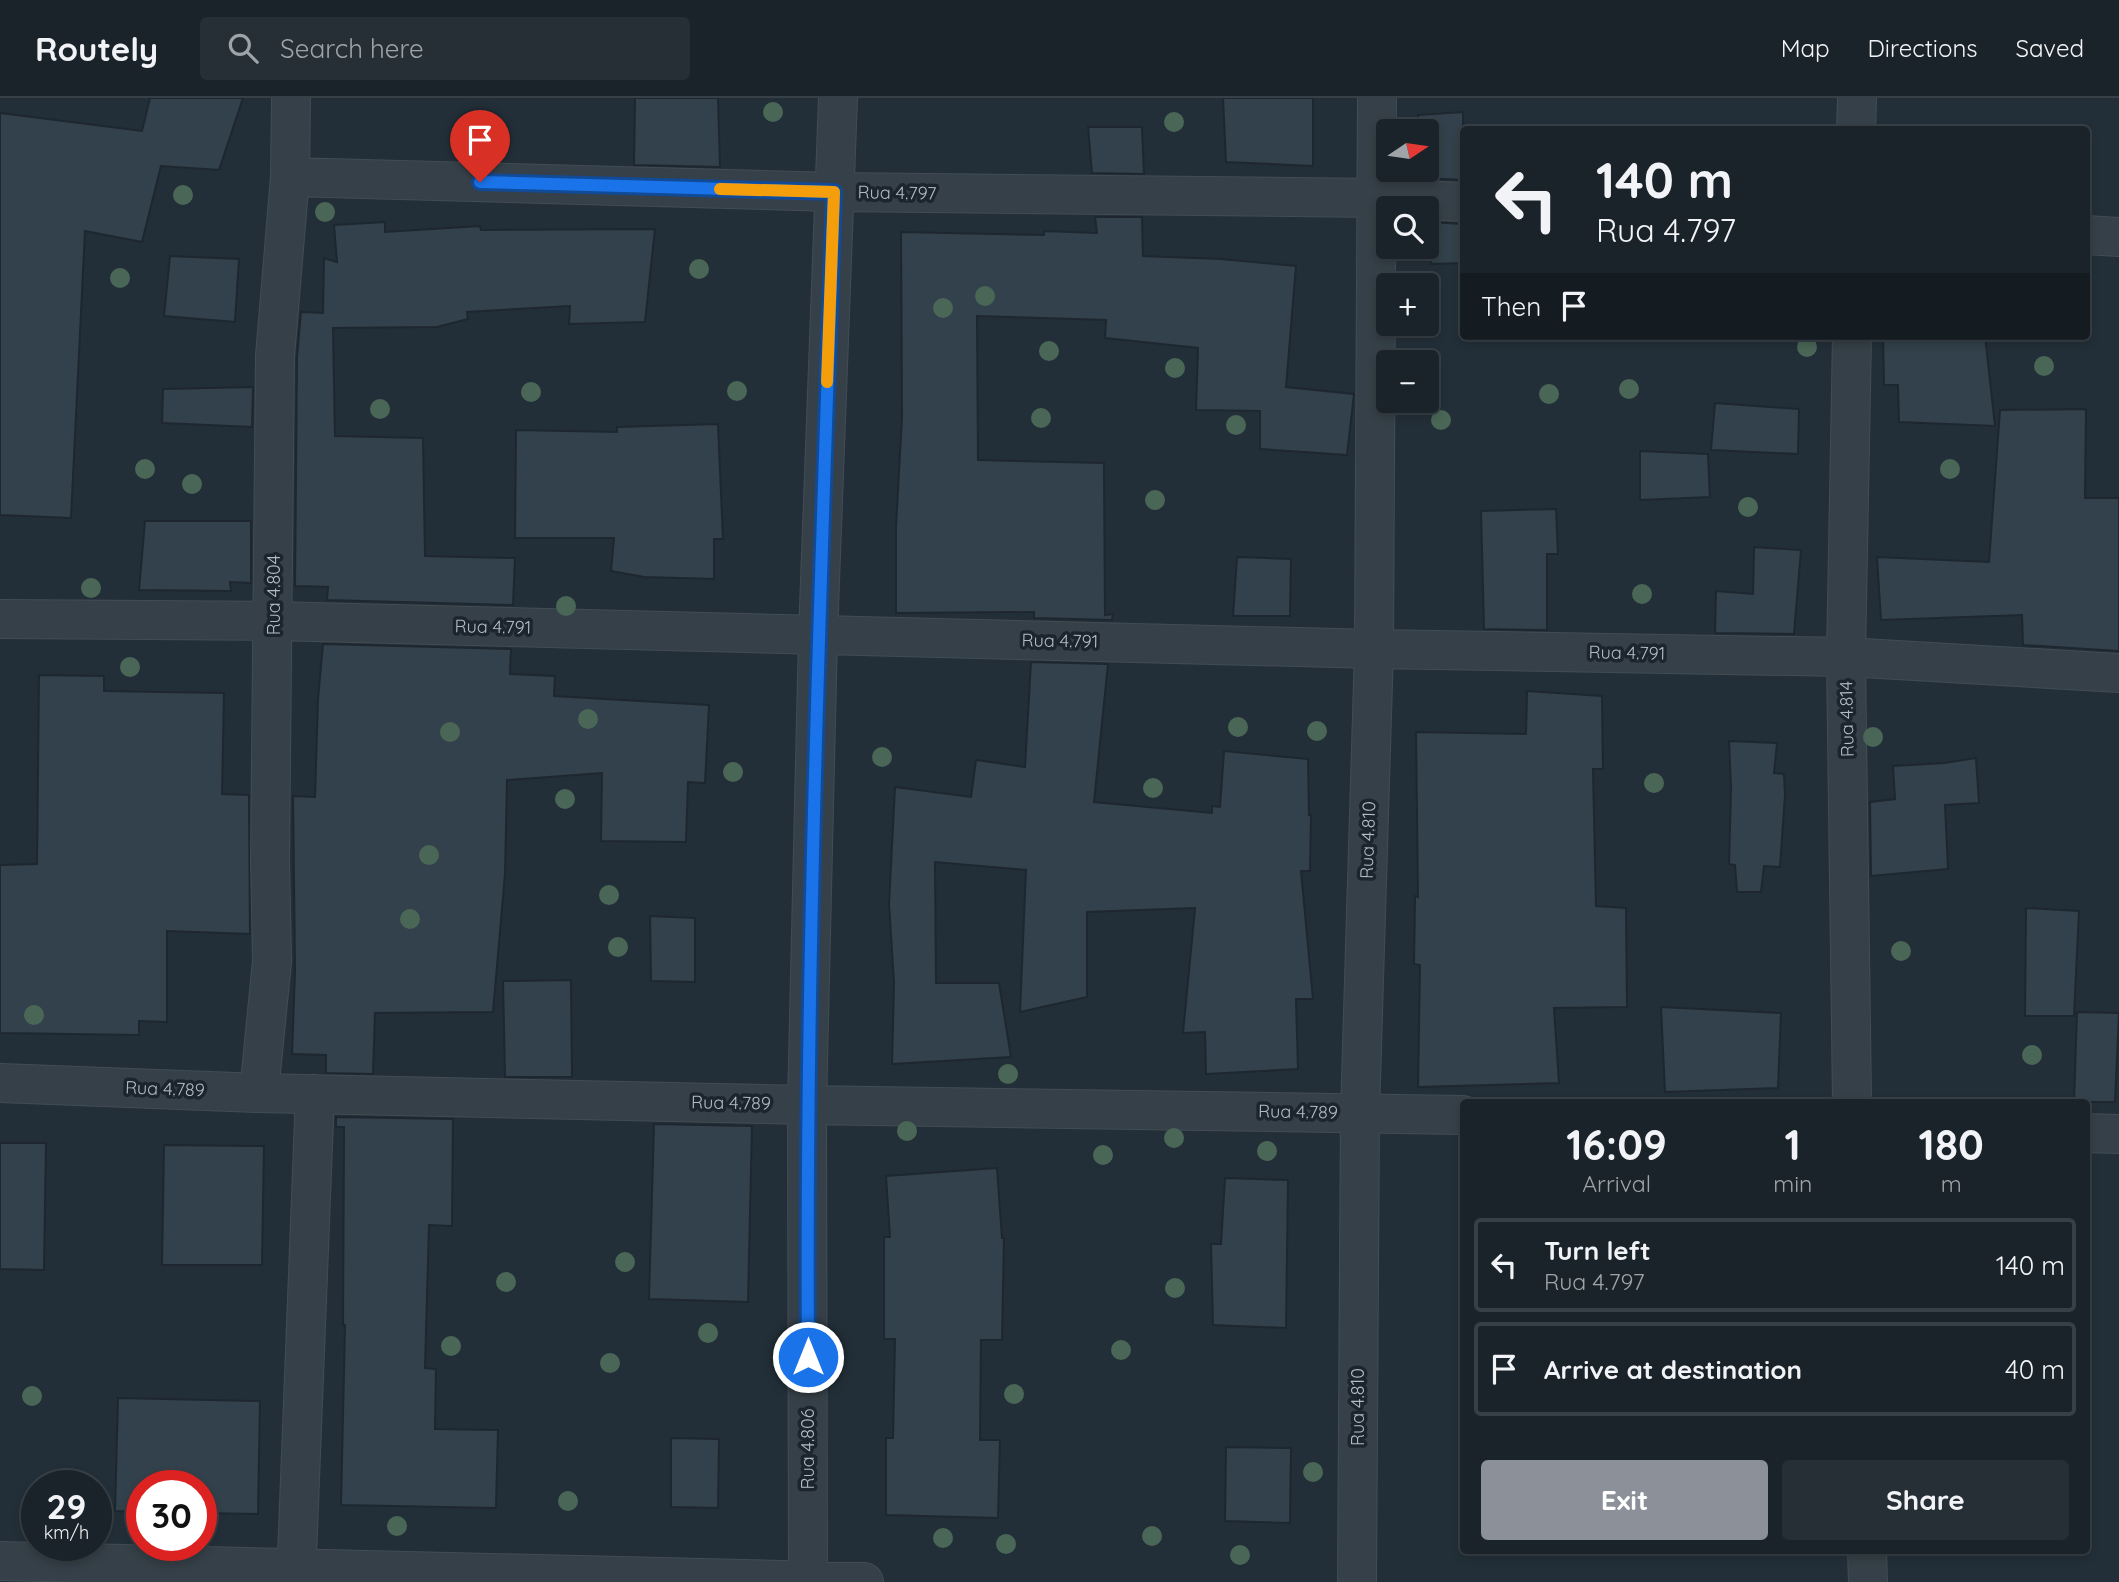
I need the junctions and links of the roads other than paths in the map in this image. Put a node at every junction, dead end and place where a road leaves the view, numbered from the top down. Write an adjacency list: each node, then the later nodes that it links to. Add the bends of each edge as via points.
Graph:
1 (291, 98): 6 (street, Rua 4.804)
2 (838, 98): 7 (street, Rua 4.806)
3 (1377, 98): 8 (street, Rua 4.810)
4 (1857, 98): 5 (street)
5 (1856, 126)
6 (290, 177): 7 (street, Rua 4.797); 17 (street, Rua 4.804, via 275,356)
7 (834, 192): 9 (street, Rua 4.797); 18 (street, Rua 4.806)
8 (1377, 196)
9 (1376, 198)
10 (1439, 201): 11 (street, Rua 4.797)
11 (1460, 202)
12 (2090, 234): 13 (street)
13 (2119, 237)
14 (1377, 259): 19 (street, Rua 4.810)
15 (1852, 340): 20 (street, Rua 4.814)
16 (0, 619): 17 (street, Rua 4.791)
17 (274, 621): 18 (street, Rua 4.791); 23 (street, Rua 4.804, via 272,961)
18 (818, 635): 19 (street, Rua 4.791); 26 (street, Rua 4.806)
19 (1374, 649): 20 (street, Rua 4.791); 27 (street, Rua 4.810)
20 (1846, 657): 21 (street, Rua 4.791); 25 (street, Rua 4.814)
21 (2119, 673)
22 (0, 1083): 23 (street, Rua 4.789)
23 (259, 1093): 24 (street, Rua 4.789)
24 (315, 1094): 26 (street, Rua 4.789); 33 (street)
25 (1852, 1099)
26 (807, 1105): 27 (street, Rua 4.789); 34 (street, Rua 4.806)
27 (1360, 1113): 28 (street, Rua 4.789); 36 (street, Rua 4.810)
28 (1460, 1115)
29 (2090, 1133): 30 (street)
30 (2119, 1134)
31 (1867, 1554): 37 (street)
32 (0, 1561): 33 (street)
33 (296, 1575): 34 (street)
34 (808, 1581): 35 (street)
35 (864, 1582)
36 (1357, 1582)
37 (1868, 1582)

